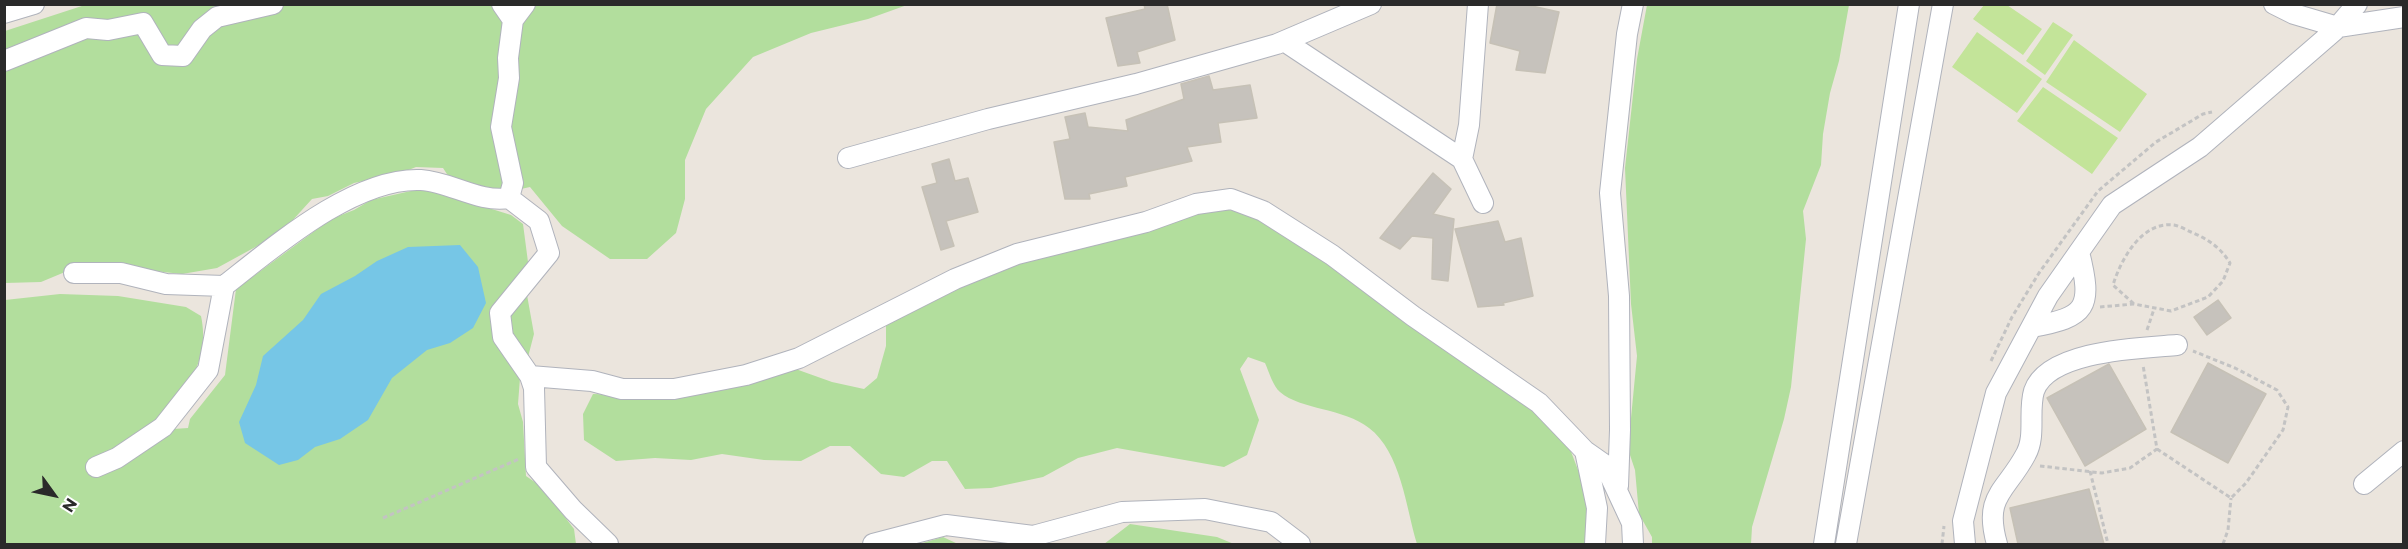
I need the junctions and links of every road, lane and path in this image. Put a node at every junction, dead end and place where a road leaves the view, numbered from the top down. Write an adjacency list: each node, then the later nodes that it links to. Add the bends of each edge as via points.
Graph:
1 (34, 4): 12 (street)
2 (273, 4): 16 (street, via 217,17 202,29 183,56 162,55 143,23 108,30 86,28)
3 (525, 4): 11 (street)
4 (1371, 4): 15 (street)
5 (1478, 4): 18 (street, via 1469,125)
6 (1633, 4): 38 (street, via 1610,193 1619,296)
7 (1909, 4): 46 (street)
8 (1943, 4): 47 (street)
9 (2274, 4): 14 (street)
10 (2357, 4): 14 (street)
11 (507, 12): 19 (street, via 508,78 501,127 513,183)
12 (4, 13)
13 (2403, 16): 14 (street)
14 (2338, 27): 21 (street, via 2200,147 2112,205)
15 (1284, 41): 17 (street, via 1136,84 988,118); 18 (street)
16 (4, 61)
17 (848, 158)
18 (1462, 159): 20 (street)
19 (509, 198): 23 (street, via 493,201 436,181 409,180 366,191 315,217); 29 (street, via 539,221 549,253 500,313 503,337)
20 (1483, 203)
21 (2079, 252): 24 (street, via 2085,276); 26 (street)
22 (74, 273): 23 (street, via 121,273 166,284)
23 (224, 286): 35 (street, via 208,370 163,427 117,458)
24 (2084, 304): 25 (path); 26 (street, via 2078,314)
25 (2134, 304): 25 (path, via 2171,311 2208,297 2223,281 2230,263 2222,250 2202,236 2175,225 2157,226 2138,240 2119,267 2113,285)
26 (2032, 327): 48 (street, via 1996,393 1963,521)
27 (2177, 345): 28 (street); 39 (path, via 2277,390 2288,407 2283,430)
28 (2140, 348): 30 (path); 34 (street, via 2097,352 2061,365 2043,377 2034,391 2029,448)
29 (530, 376): 32 (street, via 534,388); 33 (street, via 592,381 622,389 674,389 746,375 799,358 955,279 1017,254 1146,222 1196,204 1231,199 1263,211 1332,255 1539,403)
30 (2157, 449): 36 (path, via 2130,468); 39 (path)
31 (2403, 450): 37 (street)
32 (535, 452): 40 (path); 41 (street, via 536,467)
33 (1585, 452): 38 (street, via 1605,465); 44 (street, via 1597,508)
34 (2020, 464): 36 (path); 49 (street, via 1997,495 1992,525)
35 (96, 467)
36 (2090, 471): 50 (path)
37 (2364, 483)
38 (1618, 492): 45 (street, via 1632,523)
39 (2231, 498): 51 (path)
40 (383, 518)
41 (608, 544)
42 (873, 544): 43 (street, via 946,525 1033,537 1122,512 1205,509 1271,522)
43 (1300, 544)
44 (1595, 544)
45 (1633, 544)
46 (1824, 544)
47 (1846, 544)
48 (1965, 544)
49 (1997, 544)
50 (2108, 544)
51 (2223, 544)

